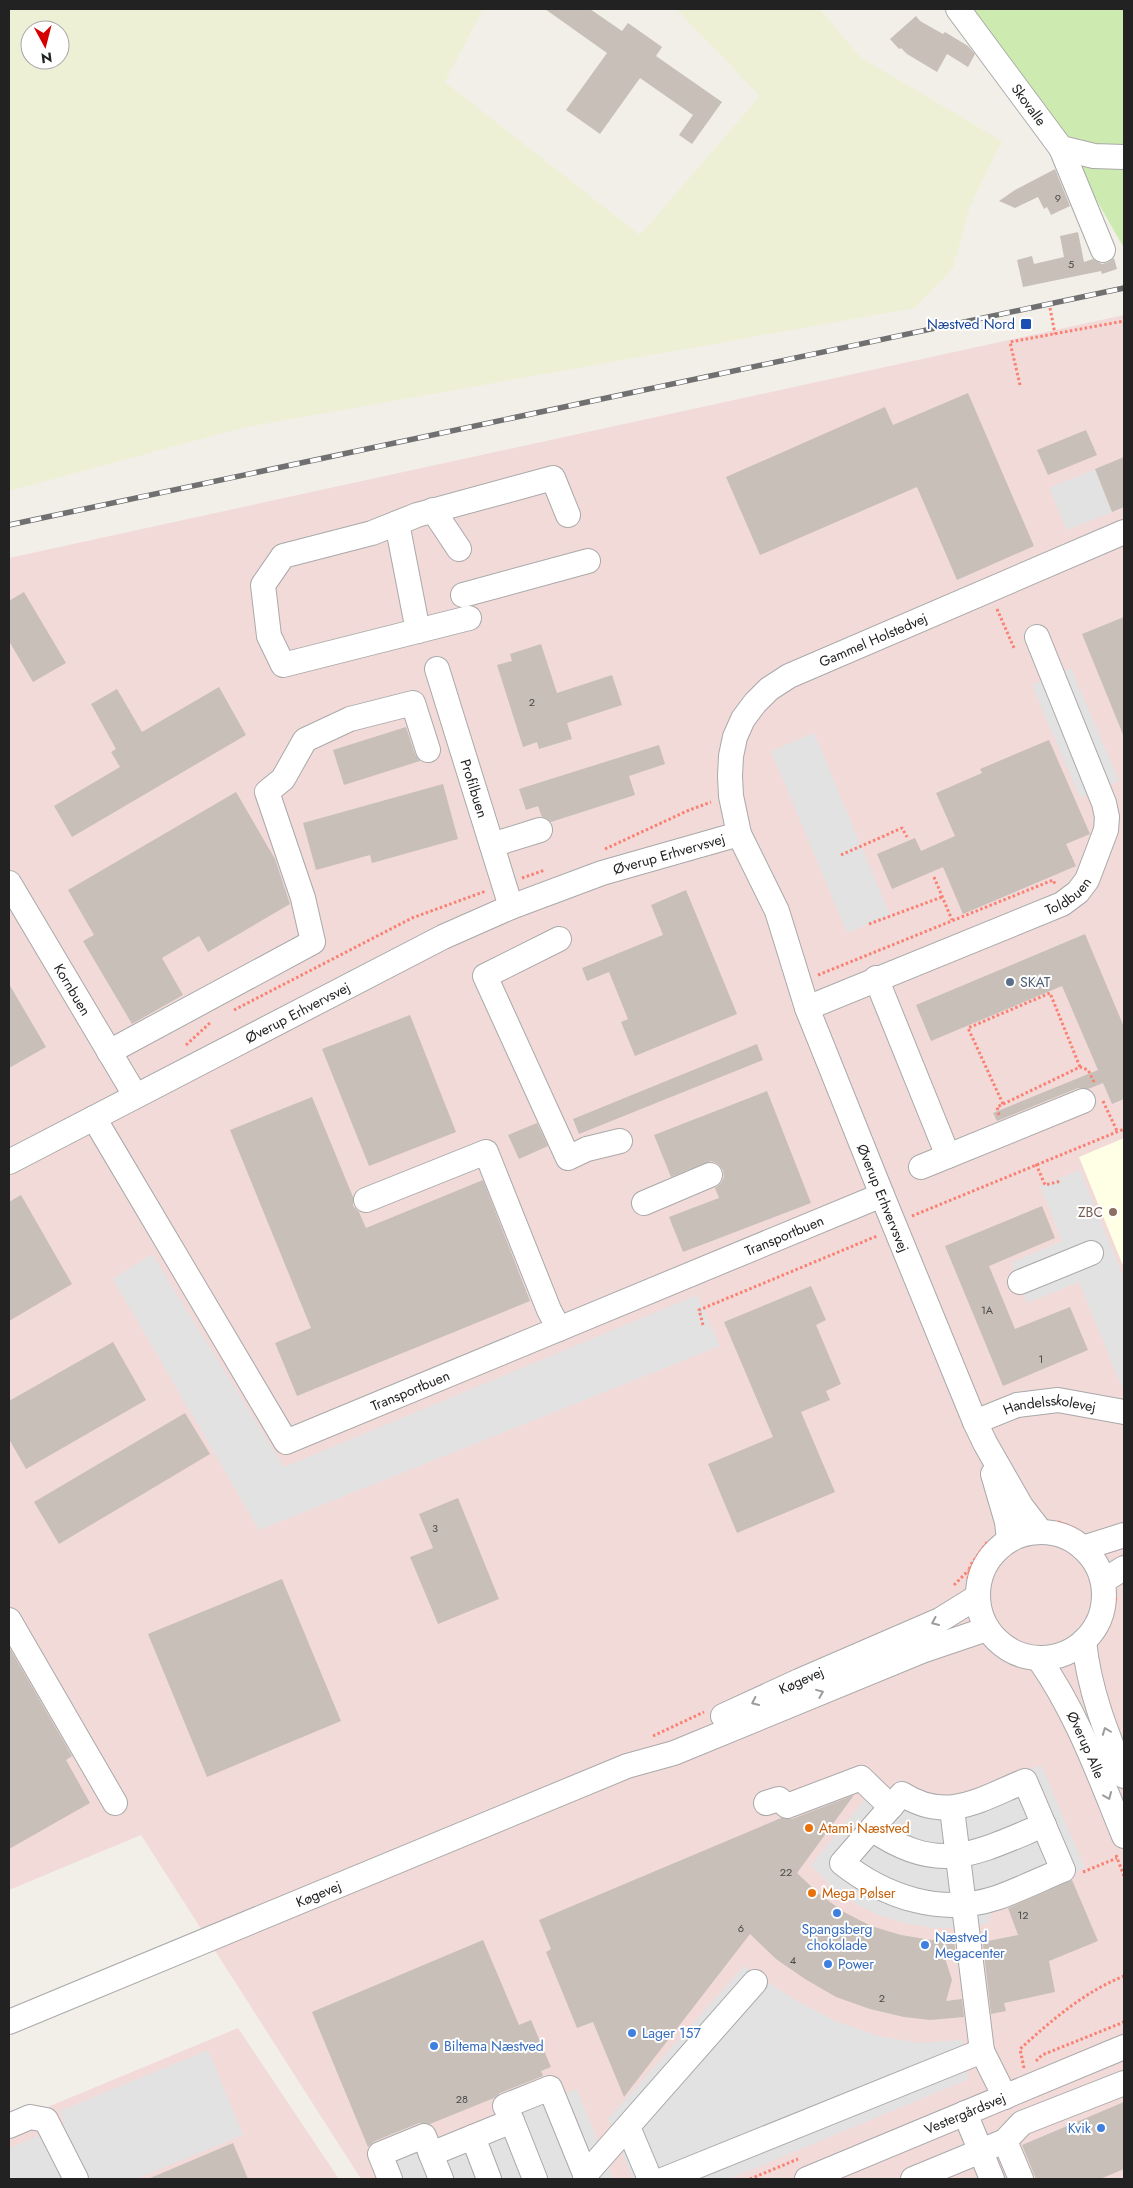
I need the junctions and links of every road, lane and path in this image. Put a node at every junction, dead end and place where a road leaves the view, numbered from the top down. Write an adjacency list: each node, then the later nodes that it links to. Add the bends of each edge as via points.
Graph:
1 (958, 9): 2 (street, Skovalle)
2 (1061, 148): 3 (street, via 1094,156); 4 (street, Skovalle)
3 (1124, 157)
4 (1103, 250)
5 (1050, 308): 7 (path)
6 (1124, 321): 7 (path)
7 (1055, 334): 8 (path, via 1010,342)
8 (1020, 385)
9 (433, 510): 10 (street, via 553,478); 11 (street); 13 (street)
10 (568, 515)
11 (397, 523): 18 (street); 18 (street, via 372,533 283,556 262,585 269,636 283,664)
12 (1124, 532): 15 (street, Gammel Holstedvej)
13 (459, 549)
14 (588, 561): 16 (street)
15 (989, 590): 20 (path); 24 (street, Gammel Holstedvej, via 789,676 769,689 743,719 731,756 731,796)
16 (462, 595)
17 (469, 618): 18 (street)
18 (418, 631)
19 (1036, 637): 31 (street, Toldbuen, via 1107,817 1106,830 1087,880)
20 (1014, 648)
21 (437, 669): 22 (street, Profilbuen)
22 (457, 732): 26 (street, Profilbuen); 39 (street, via 427,746 413,703 350,719 305,740 283,779 267,792 313,942)
23 (540, 830): 26 (street)
24 (739, 834): 32 (street, Øverup Erhvervsvej, via 602,873); 37 (street, Øverup Erhvervsvej, via 777,910)
25 (907, 837): 27 (path, via 902,828)
26 (492, 845): 32 (street, Profilbuen)
27 (841, 855)
28 (934, 877): 30 (path)
29 (9, 883): 39 (street, Kornbuen)
30 (942, 897): 33 (path); 34 (path)
31 (1062, 904): 33 (path, via 1053,880); 36 (street, Toldbuen)
32 (511, 907): 41 (street, Øverup Erhvervsvej, via 443,938)
33 (952, 920): 37 (path)
34 (869, 924)
35 (559, 939): 46 (street, via 485,976 568,1158)
36 (876, 978): 38 (street, Toldbuen); 47 (street)
37 (799, 982): 38 (street, Øverup Erhvervsvej)
38 (807, 1008): 53 (street, Øverup Erhvervsvej)
39 (110, 1052): 41 (street, Kornbuen)
40 (1080, 1067): 43 (path, via 1050,993 968,1028)
41 (135, 1095): 44 (street, Øverup Erhvervsvej)
42 (1084, 1101): 47 (street)
43 (1003, 1104)
44 (94, 1118): 48 (street, Øverup Erhvervsvej); 60 (street, Transportbuen, via 286,1442)
45 (1124, 1128): 49 (path)
46 (620, 1141)
47 (948, 1156): 50 (street)
48 (9, 1162)
49 (1036, 1164): 52 (path, via 1045,1185); 56 (path)
50 (921, 1167)
51 (710, 1175): 55 (street)
52 (1061, 1181)
53 (882, 1196): 56 (street, Øverup Erhvervsvej); 60 (street, Transportbuen)
54 (366, 1200): 60 (street, via 486,1152)
55 (644, 1203)
56 (893, 1224): 59 (path, via 877,1236 699,1310); 62 (street, Øverup Erhvervsvej)
57 (1091, 1253): 58 (street)
58 (1020, 1282)
59 (703, 1325)
60 (558, 1329)
61 (1124, 1412): 62 (street, Handelsskolevej, via 1058,1400 1017,1405)
62 (980, 1432): 63 (street, Øverup Erhvervsvej); 64 (street, Øverup Erhvervsvej)
63 (1036, 1526): 64 (street, via 1024,1534); 66 (street); 66 (path, via 1060,1522 1088,1534)
64 (1008, 1534): 68 (street, via 989,1559); 68 (path, via 992,1535 970,1566)
65 (1124, 1535): 66 (street)
66 (1090, 1546): 67 (street, via 1095,1563)
67 (1113, 1575): 71 (street, via 1101,1614); 71 (path, via 1116,1602 1112,1614 1100,1638)
68 (971, 1601): 70 (street, via 982,1619); 73 (street, Køgevej, one-way to 73, via 940,1620 665,1743)
69 (9, 1620): 75 (street)
70 (980, 1631): 72 (street, via 1015,1653); 72 (path, via 1003,1657 1020,1666); 73 (street, Køgevej, one-way to 70, via 674,1752 922,1651)
71 (1085, 1647): 72 (street); 74 (street, Øverup Alle, one-way to 71, via 1097,1708)
72 (1043, 1664): 81 (street, Øverup Alle, one-way to 81, via 1072,1711)
73 (627, 1766): 88 (street, Køgevej)
74 (1124, 1776)
75 (115, 1803)
76 (766, 1803): 77 (street, via 779,1799 787,1806 861,1778)
77 (891, 1807): 78 (street, via 902,1794 925,1806); 80 (street)
78 (952, 1809): 79 (street, via 1025,1781); 82 (street)
79 (1044, 1825): 82 (street, via 979,1852); 84 (street)
80 (872, 1828): 82 (street, via 891,1842 912,1851); 85 (street, via 842,1863 894,1895 932,1903)
81 (1124, 1836)
82 (958, 1856): 85 (street)
83 (1117, 1858): 84 (path, via 1079,1874 1076,1869)
84 (1063, 1870): 85 (street, via 996,1898)
85 (964, 1904): 90 (street)
86 (1124, 1976): 92 (path, via 1059,2014 1020,2049)
87 (755, 1982): 97 (street)
88 (9, 2022)
89 (1124, 2047): 92 (street, Vestergårdsvej)
90 (982, 2051): 93 (street); 103 (street)
91 (1124, 2084): 99 (street, via 1022,2123)
92 (1028, 2087): 93 (street, Vestergårdsvej)
93 (1005, 2097): 94 (street, Vestergårdsvej)
94 (965, 2113): 100 (street); 110 (street, Vestergårdsvej)
95 (512, 2121): 98 (street); 102 (street, via 505,2106 550,2088); 108 (street)
96 (9, 2126): 104 (street, via 30,2117 46,2120)
97 (628, 2127): 102 (street); 109 (street)
98 (472, 2137): 101 (street); 107 (street)
99 (1005, 2141): 100 (street); 113 (street)
100 (980, 2150): 111 (street); 112 (street)
101 (431, 2154): 105 (street, via 424,2136 380,2154); 106 (street)
102 (586, 2177)
103 (679, 2177)
104 (76, 2179)
105 (390, 2179)
106 (441, 2179)
107 (490, 2179)
108 (535, 2179)
109 (650, 2179)
110 (807, 2179)
111 (913, 2179)
112 (992, 2179)
113 (1021, 2179)

